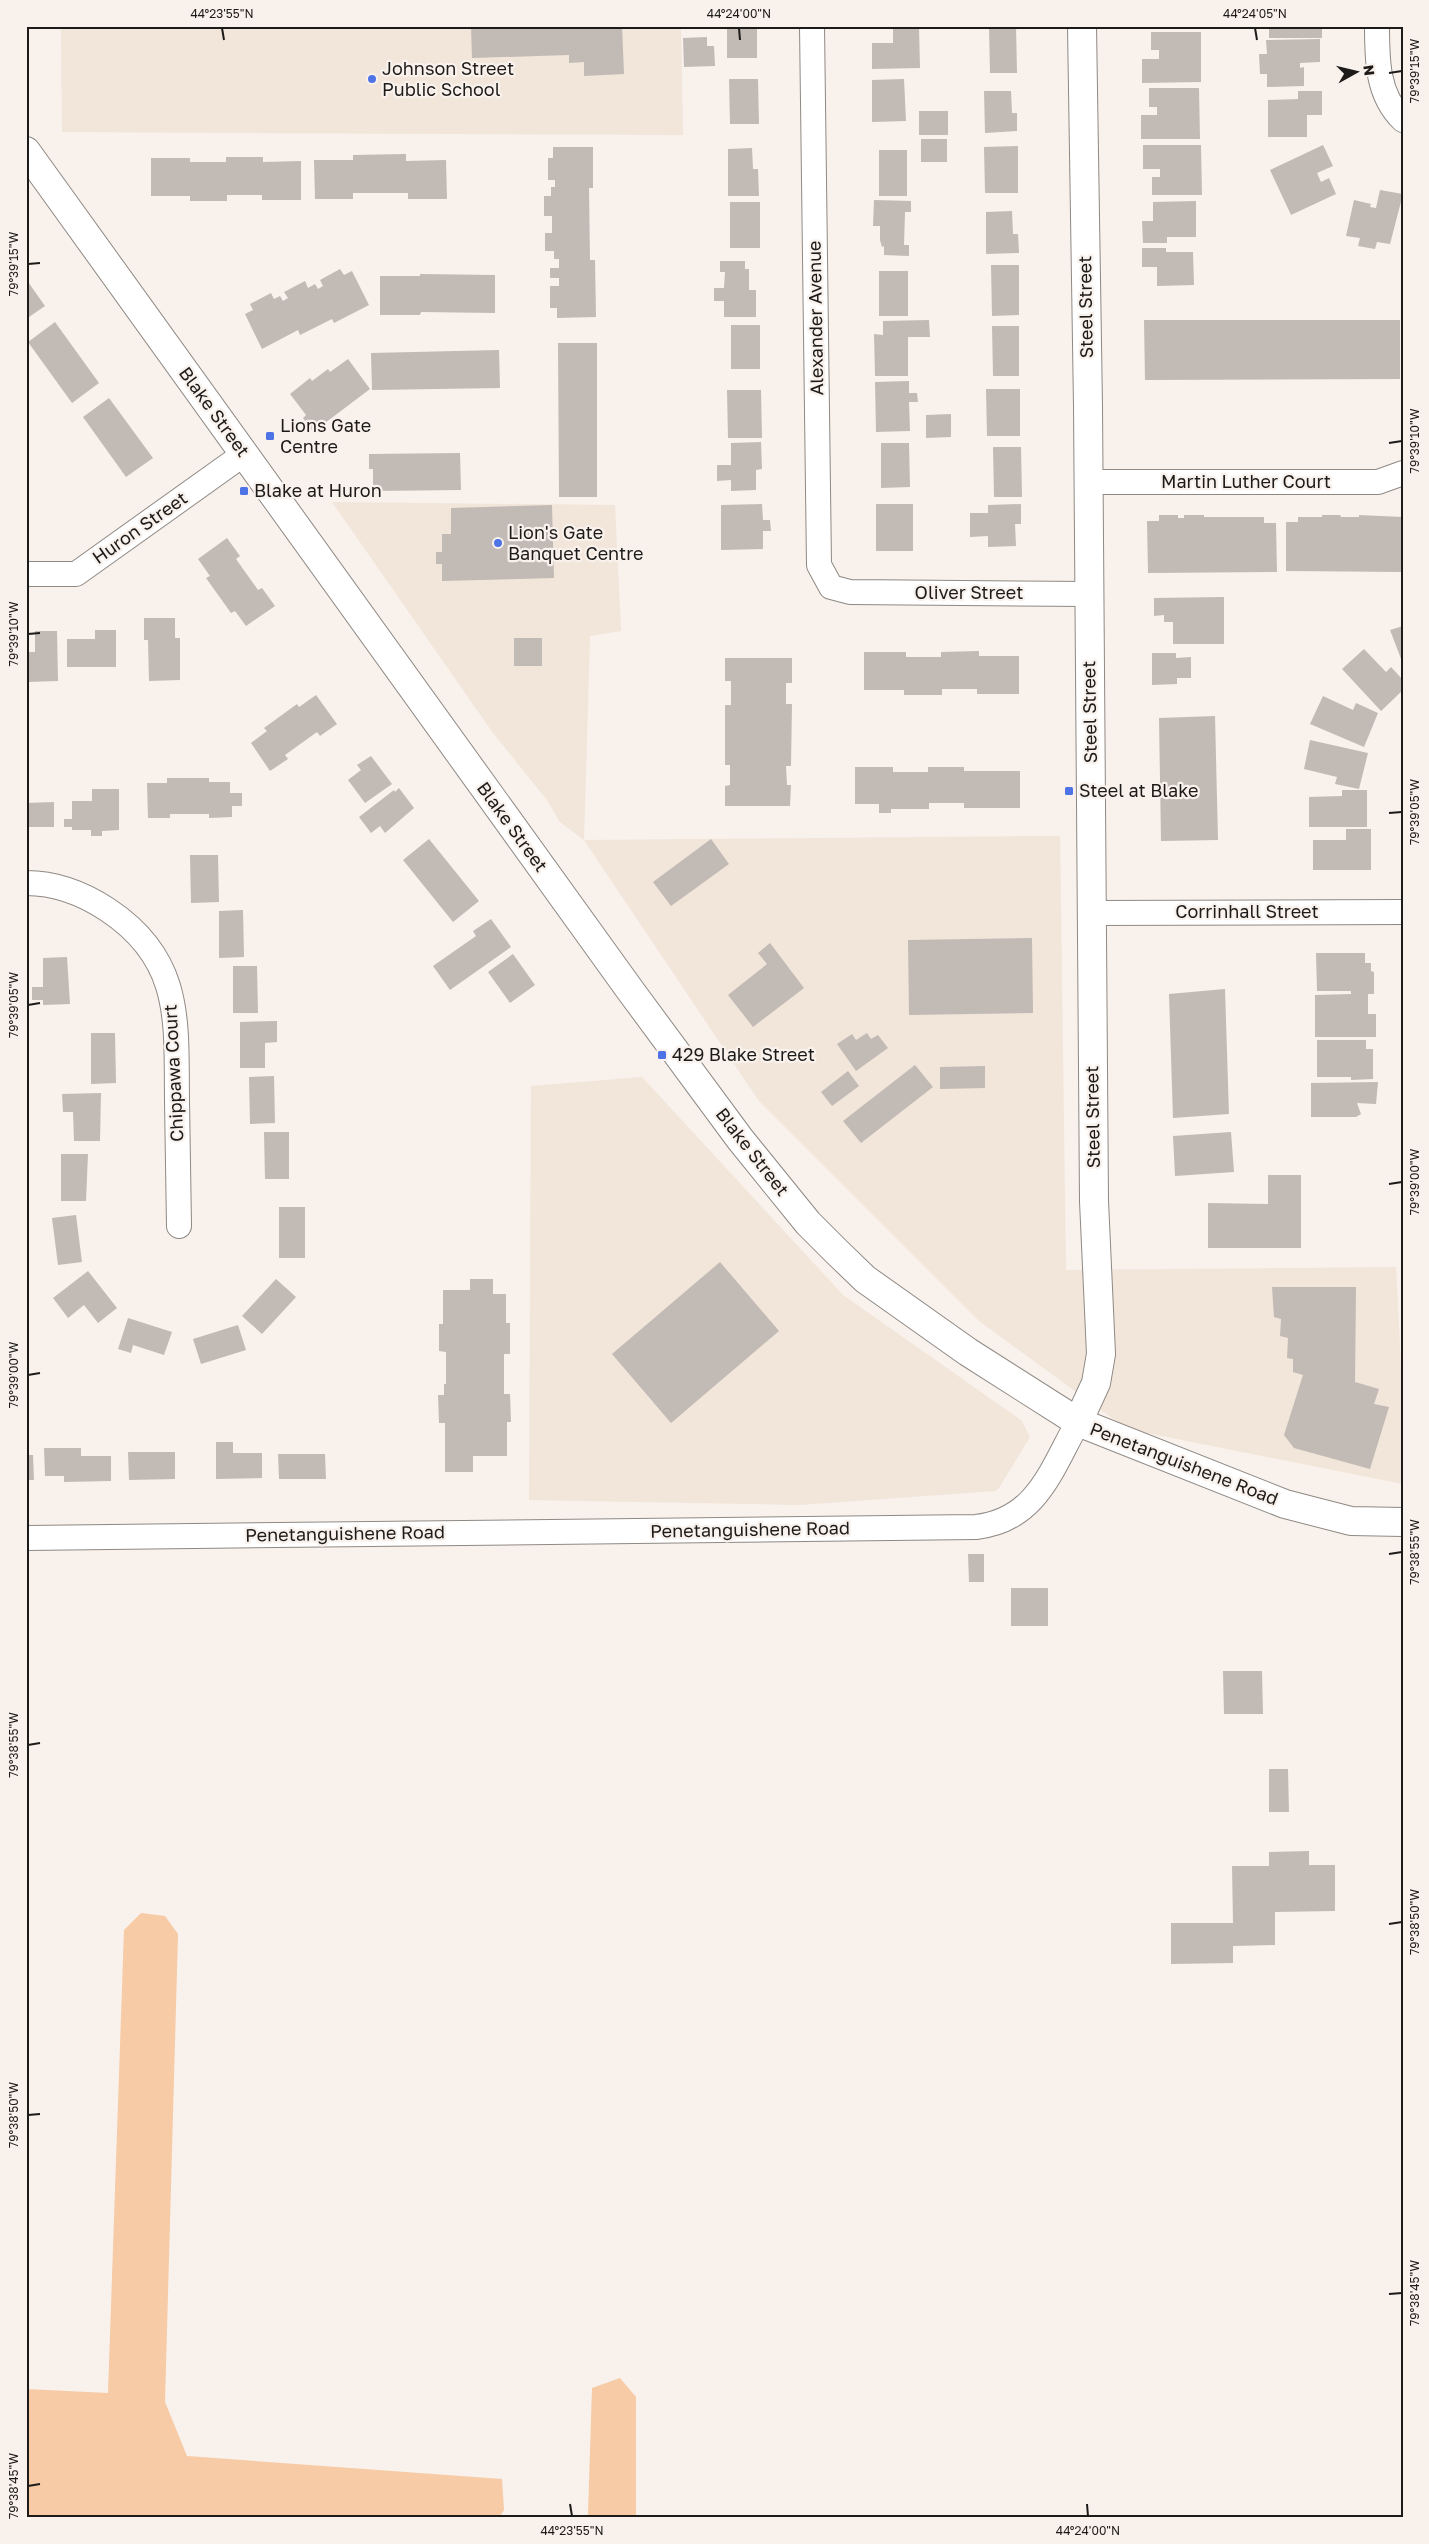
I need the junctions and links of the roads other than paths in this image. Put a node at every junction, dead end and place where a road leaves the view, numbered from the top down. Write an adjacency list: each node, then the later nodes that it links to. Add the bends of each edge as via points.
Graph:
1 (812, 26): 10 (street, Alexander Avenue, via 819,565 831,587)
2 (1082, 26): 8 (main road, Steel Street)
3 (1377, 26): 4 (street, via 1379,74 1385,96)
4 (1403, 120)
5 (26, 151): 6 (main road, Blake Street)
6 (244, 454): 9 (street, Huron Street, via 76,574); 16 (main road, Blake Street, via 630,990 740,1139 808,1223 865,1279 968,1352)
7 (1403, 473): 8 (street, Martin Luther Court, via 1378,482)
8 (1088, 482): 11 (main road, Steel Street)
9 (26, 574)
10 (850, 592): 11 (street, Oliver Street)
11 (1089, 594): 14 (main road, Steel Street)
12 (26, 884): 15 (street, Chippawa Court, via 66,889 97,902 124,921 148,945 164,973 175,1009)
13 (1403, 912): 14 (street, Corrinhall Street)
14 (1092, 913): 16 (main road, Steel Street, via 1094,1201 1101,1354 1096,1383)
15 (179, 1226)
16 (1078, 1422): 17 (main road, Penetanguishene Road, via 1285,1504 1351,1521); 18 (street, Penetanguishene Road, via 1037,1496 1009,1518 976,1527)
17 (1403, 1522)
18 (26, 1538)

